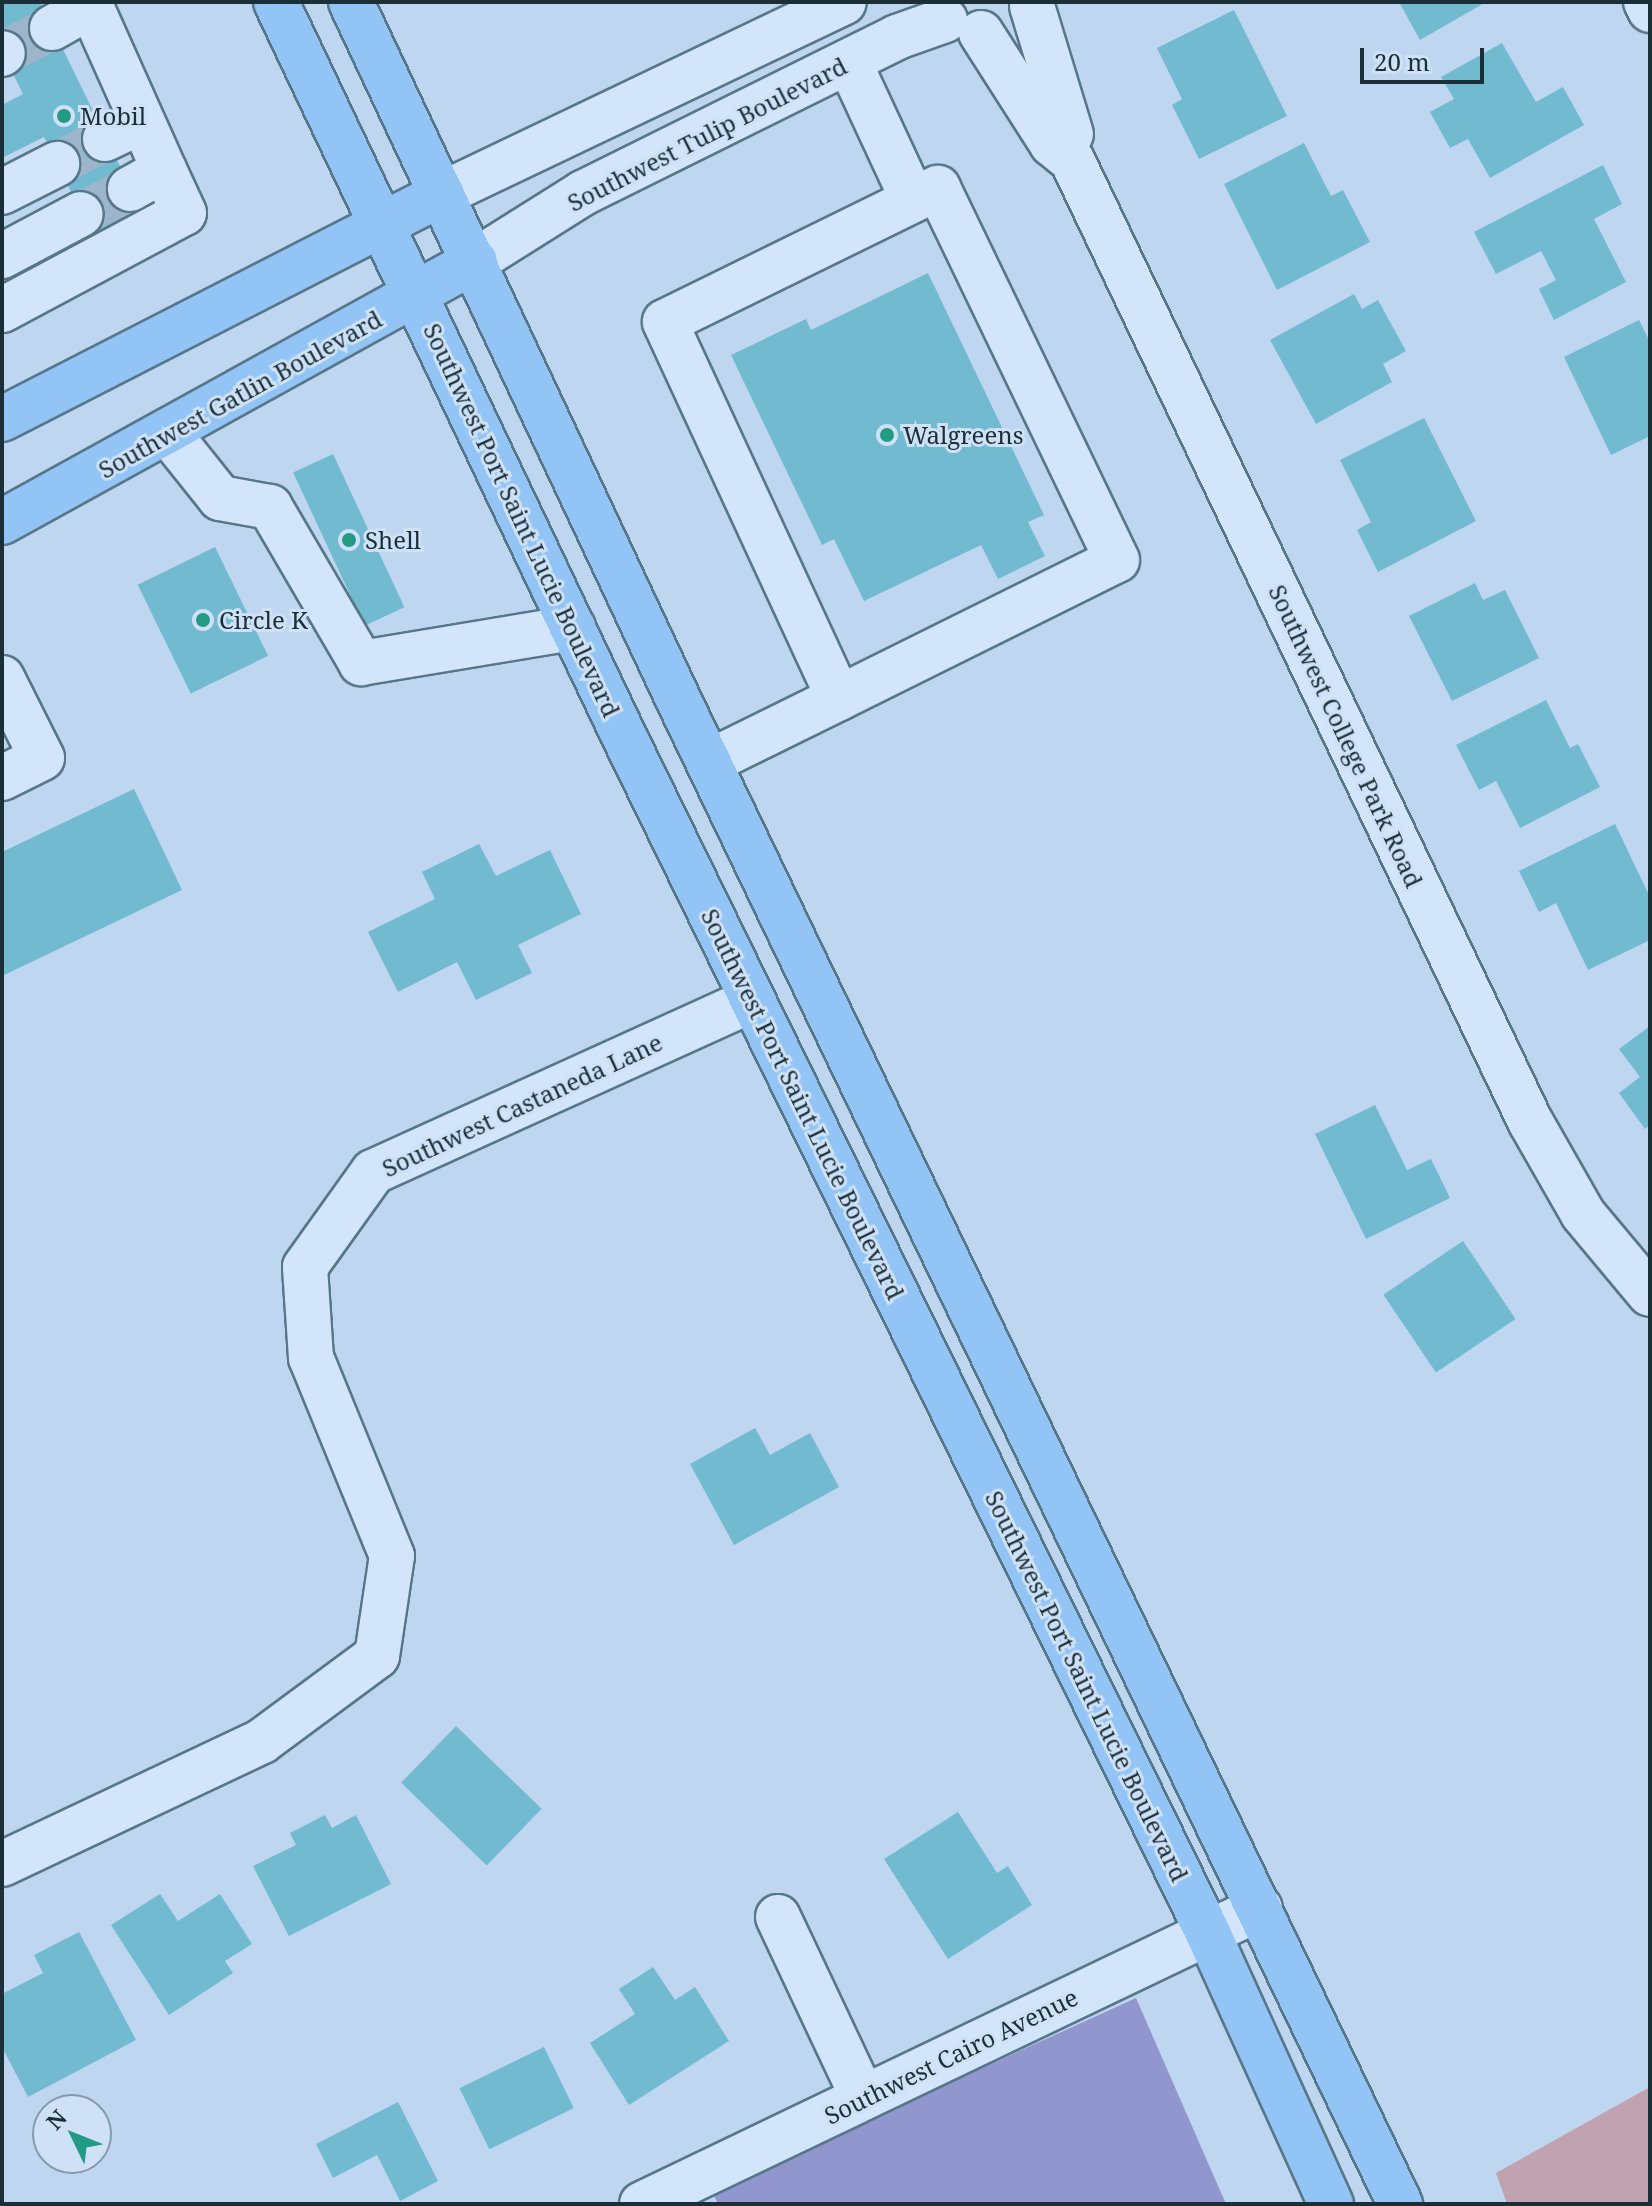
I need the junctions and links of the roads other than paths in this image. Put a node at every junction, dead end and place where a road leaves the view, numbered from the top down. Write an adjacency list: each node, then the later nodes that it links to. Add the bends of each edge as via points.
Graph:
1 (276, 2): 17 (main road, Southwest Port Saint Lucie Boulevard)
2 (351, 2): 14 (main road)
3 (1646, 2): 7 (street)
4 (90, 4): 9 (street); 21 (street, via 123,130 147,180 184,213)
5 (1034, 4): 8 (street, Southwest Tulip Boulevard, via 998,28); 11 (street, Southwest College Park Road, via 1072,135)
6 (829, 5): 14 (street)
7 (1650, 10)
8 (952, 18): 10 (street, Southwest Tulip Boulevard); 11 (street, Southwest College Park Road, via 1052,144)
9 (52, 28)
10 (849, 62): 15 (street); 19 (street, Southwest Tulip Boulevard, via 583,193)
11 (1072, 160): 31 (street, Southwest College Park Road, via 1530,1121 1583,1214)
12 (57, 164): 13 (street)
13 (2, 192)
14 (442, 194): 17 (main road); 19 (main road)
15 (913, 200): 27 (street, via 665,322); 27 (street, via 938,188 1117,560)
16 (81, 214): 18 (street)
17 (383, 222): 20 (main road, Southwest Port Saint Lucie Boulevard); 22 (main road)
18 (2, 256)
19 (475, 261): 20 (main road, Southwest Gatlin Boulevard); 28 (main road)
20 (418, 296): 23 (main road, Southwest Gatlin Boulevard); 25 (main road, Southwest Port Saint Lucie Boulevard)
21 (2, 310)
22 (2, 419)
23 (169, 434): 24 (main road, Southwest Gatlin Boulevard); 25 (street, via 220,498 270,507 361,663)
24 (2, 522)
25 (573, 628): 30 (main road, Southwest Port Saint Lucie Boulevard)
26 (2, 678): 29 (street, via 42,758)
27 (839, 698): 28 (street)
28 (709, 762): 33 (main road)
29 (2, 778)
30 (752, 1000): 32 (street, Southwest Castaneda Lane, via 373,1172 305,1267 311,1358 392,1556 377,1656 262,1741); 35 (main road, Southwest Port Saint Lucie Boulevard)
31 (1650, 1294)
32 (2, 1864)
33 (1260, 1908): 35 (street, Southwest Cairo Avenue); 39 (main road)
34 (778, 1917): 36 (street)
35 (1208, 1933): 36 (street, Southwest Cairo Avenue); 38 (main road, Southwest Port Saint Lucie Boulevard)
36 (863, 2098): 37 (street, Southwest Cairo Avenue)
37 (642, 2204)
38 (1331, 2204)
39 (1400, 2204)

